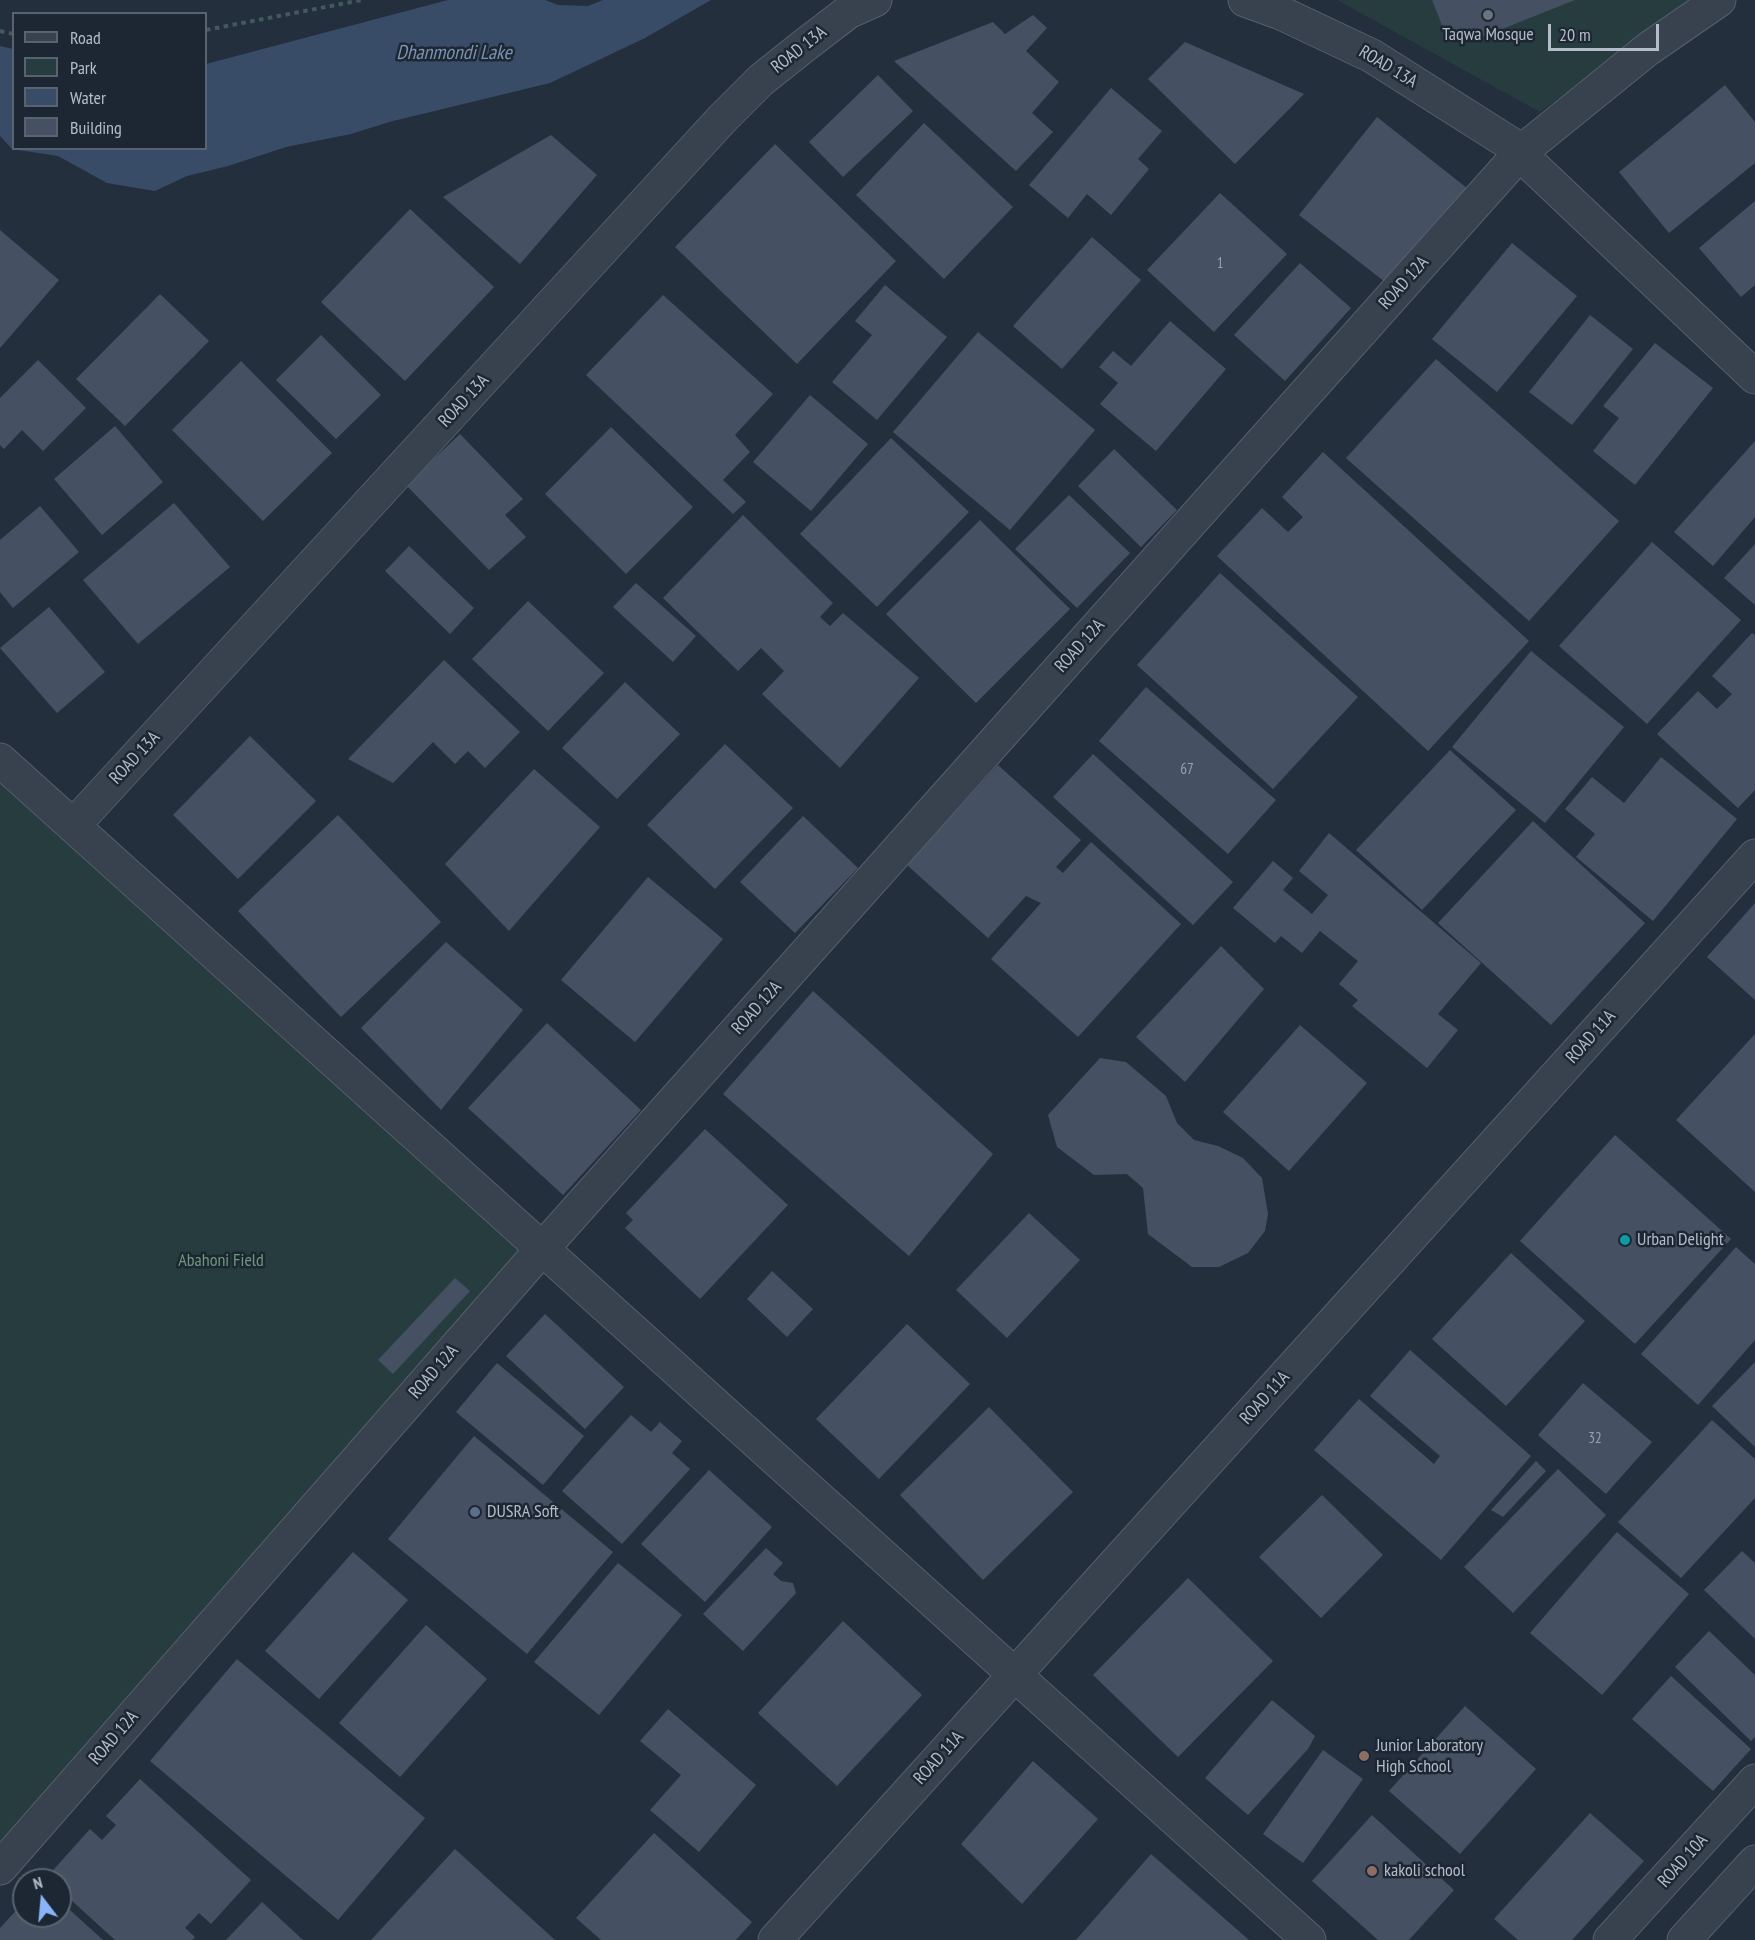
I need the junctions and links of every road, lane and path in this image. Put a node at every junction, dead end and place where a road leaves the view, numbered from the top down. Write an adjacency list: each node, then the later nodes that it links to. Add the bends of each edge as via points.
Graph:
1 (362, 0): 5 (path)
2 (875, 0): 9 (street, ROAD 13A, via 848,12 761,80 730,111)
3 (1245, 0): 6 (street, ROAD 13A, via 1372,56)
4 (1719, 0): 6 (street, ROAD 12A, via 1648,49)
5 (207, 30)
6 (1521, 153): 7 (street); 11 (street, ROAD 12A)
7 (1755, 377)
8 (0, 760): 9 (street)
9 (73, 826): 11 (street)
10 (1755, 856): 12 (street, ROAD 11A)
11 (542, 1249): 12 (street); 15 (street, ROAD 12A)
12 (1015, 1675): 16 (street, ROAD 11A); 17 (street)
13 (1755, 1781): 18 (street, ROAD 10A)
14 (1755, 1862): 19 (street)
15 (0, 1868)
16 (775, 1940)
17 (1309, 1940)
18 (1610, 1940)
19 (1684, 1940)

